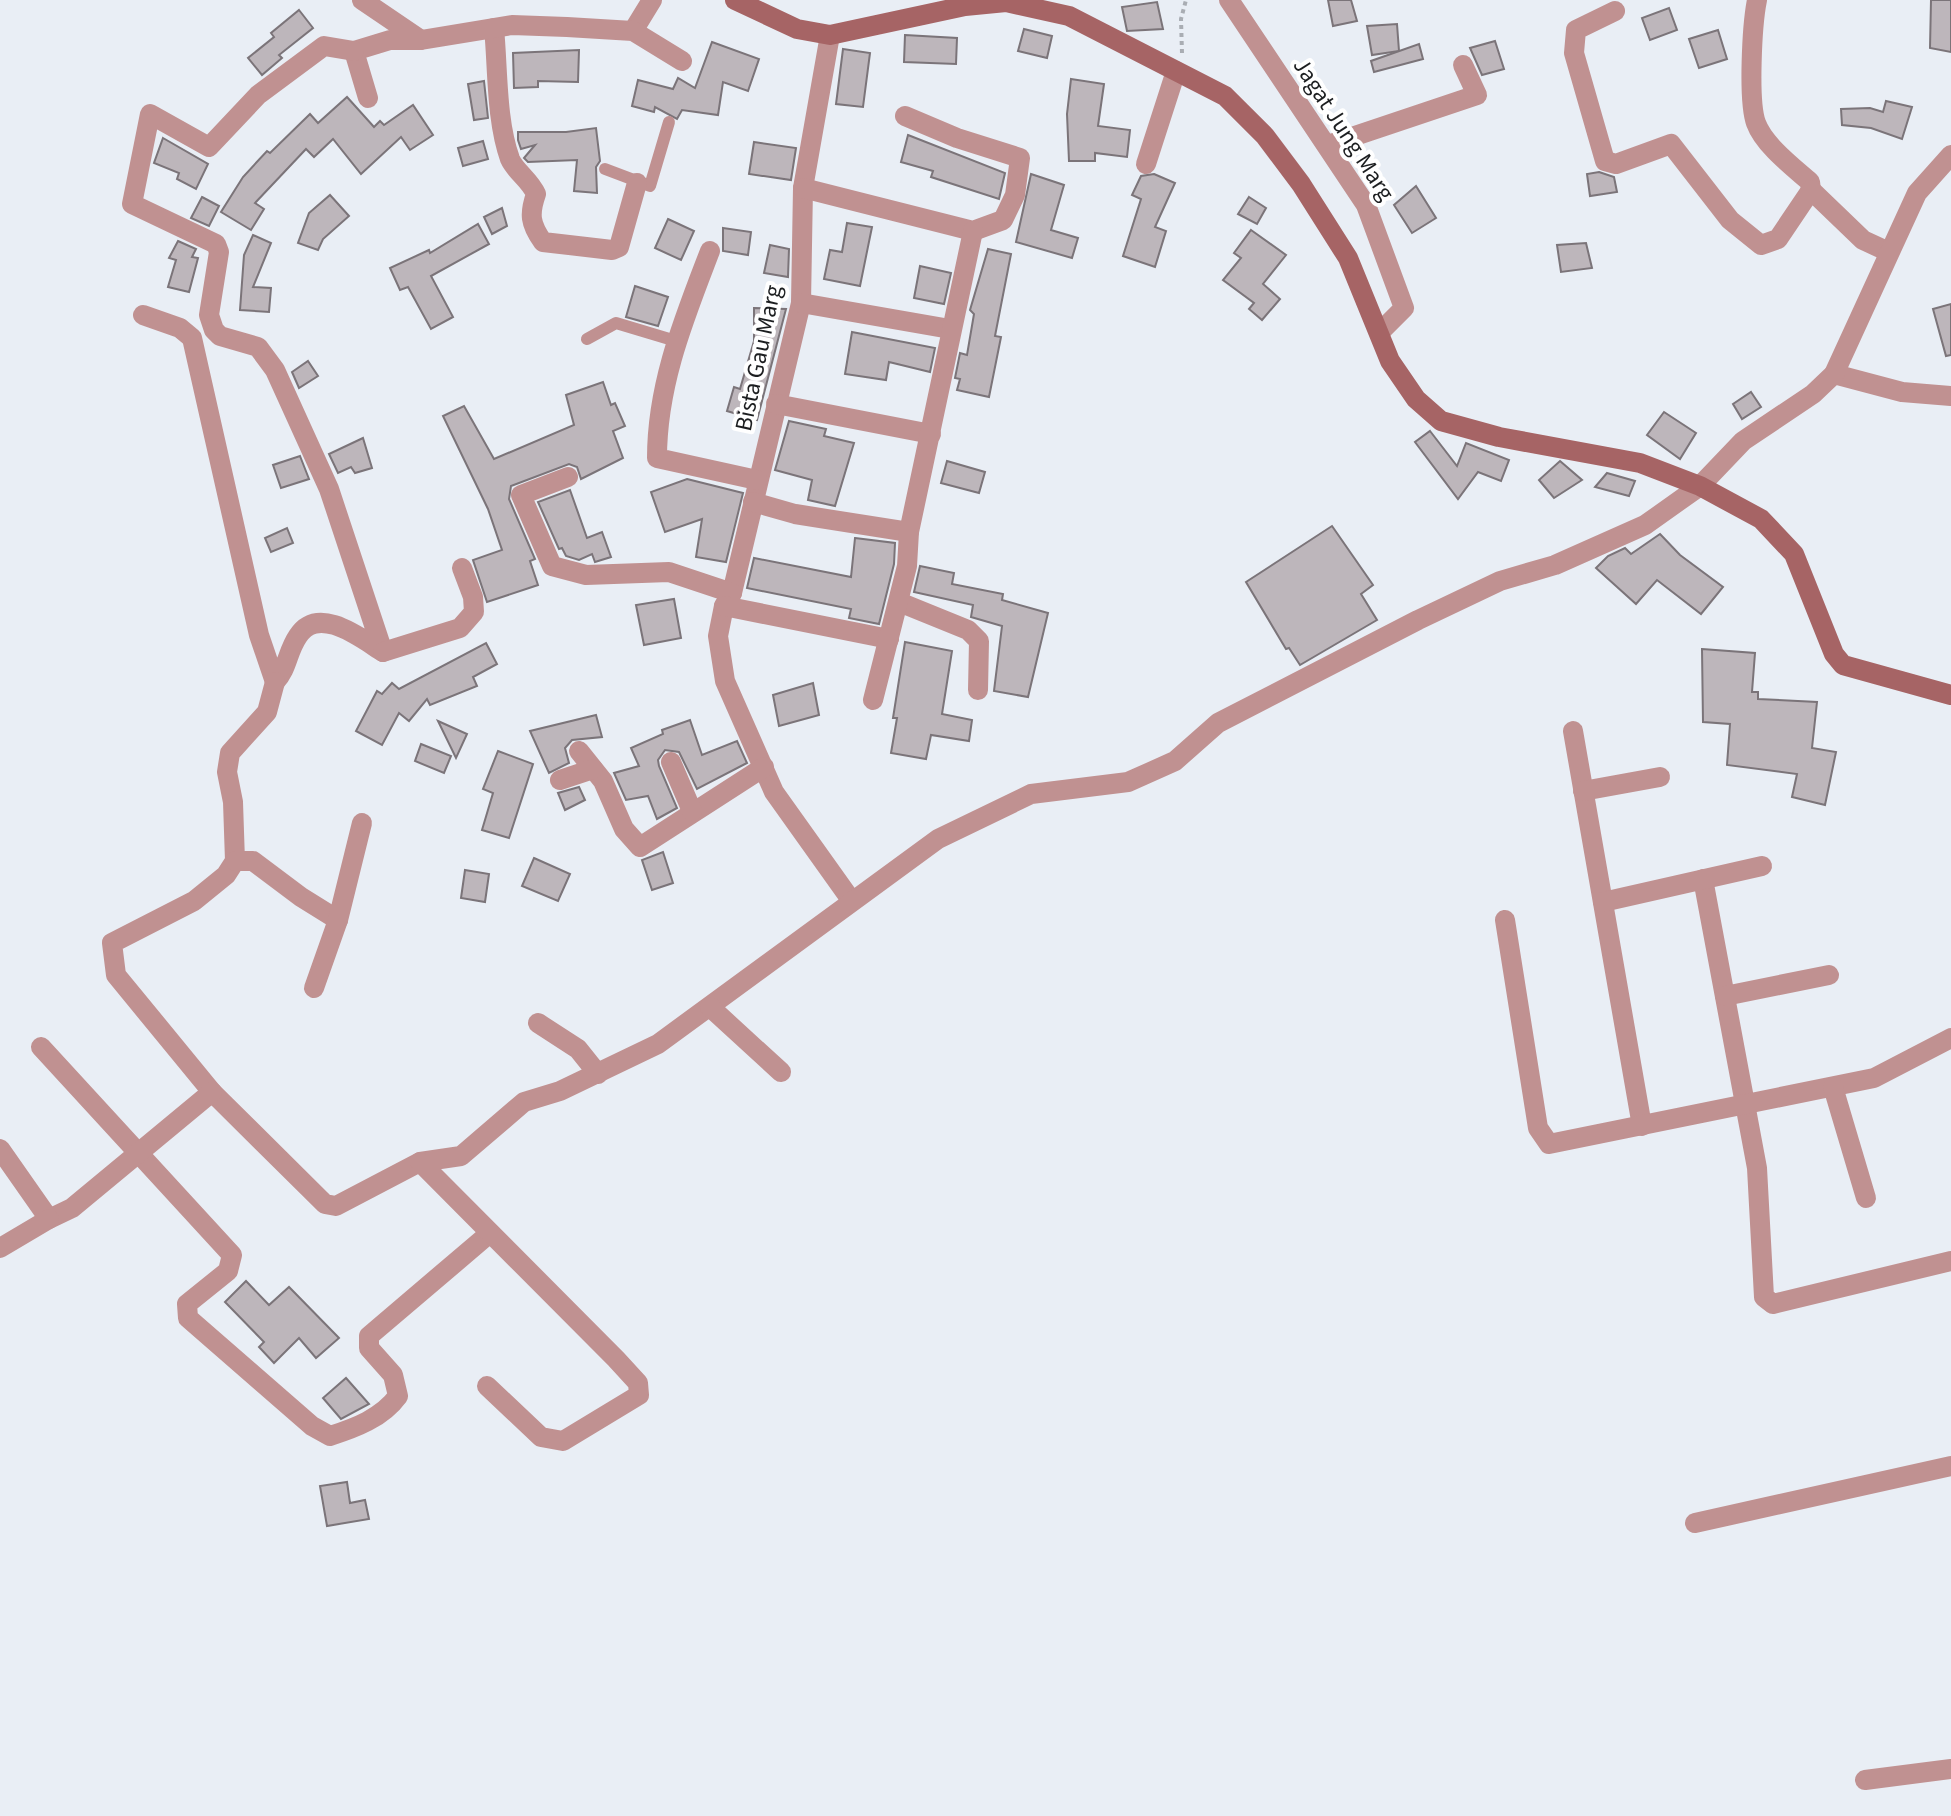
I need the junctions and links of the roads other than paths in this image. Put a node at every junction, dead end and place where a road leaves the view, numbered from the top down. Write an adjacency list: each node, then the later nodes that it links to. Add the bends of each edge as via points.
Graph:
1 (362, 0): 10 (street)
2 (652, 0): 8 (street)
3 (735, 0): 9 (main road, via 797,29)
4 (1229, 0): 18 (street, Jagat Jung Marg)
5 (1757, 0): 24 (street, via 1756,124 1810,182)
6 (1615, 11): 24 (street, via 1576,30 1574,53 1605,161 1616,164 1671,144 1730,220 1761,245 1778,239)
7 (494, 28): 8 (street); 10 (street); 22 (street, via 511,161 536,194 529,214 543,242 619,247)
8 (633, 31): 12 (street)
9 (830, 35): 14 (main road, via 1006,2 1069,16); 23 (street, Bista Gau Marg)
10 (421, 40): 11 (street, via 390,40)
11 (354, 51): 15 (street); 31 (street, via 324,46 258,95 209,147 150,114 132,204 216,244 209,315)
12 (682, 61)
13 (1463, 65): 18 (street, via 1477,95)
14 (1176, 71): 20 (street); 32 (main road, via 1225,96 1265,136 1348,258)
15 (368, 98)
16 (905, 116): 25 (street, via 1020,158 1015,195 1003,220)
17 (669, 122): 22 (lane, via 650,186)
18 (1328, 145): 32 (street, Jagat Jung Marg, via 1366,205 1404,308)
19 (1951, 155): 27 (street, via 1917,193)
20 (1146, 164)
21 (605, 169): 22 (lane)
22 (637, 183)
23 (803, 188): 25 (street); 28 (street, Bista Gau Marg)
24 (1811, 190): 27 (street, via 1863,240)
25 (973, 231): 30 (street)
26 (710, 251): 35 (street)
27 (1889, 252): 36 (street)
28 (801, 303): 30 (street); 38 (street, Bista Gau Marg)
29 (143, 315): 33 (street)
30 (950, 329): 39 (street)
31 (214, 330): 33 (street); 49 (street, via 258,347 275,370 334,502)
32 (1381, 331): 42 (main road, via 1390,361 1416,399 1441,421 1640,463)
33 (192, 338): 50 (street, via 259,635)
34 (587, 339): 35 (lane, via 616,323)
35 (676, 341): 41 (street, via 661,400 657,458)
36 (1834, 374): 37 (street, via 1902,392); 42 (street, via 1743,441)
37 (1951, 396)
38 (776, 404): 39 (street); 41 (street, Bista Gau Marg)
39 (931, 434): 44 (street)
40 (568, 477): 46 (street, via 521,495 552,566 586,575 669,572)
41 (757, 480): 43 (street, Bista Gau Marg)
42 (1700, 486): 52 (main road, via 1761,519 1794,554 1843,665); 67 (street, via 1645,525 1555,565 1500,581 1218,723 1175,761 1128,782 1031,794 938,839)
43 (753, 502): 44 (street, via 808,517); 46 (street, Bista Gau Marg)
44 (909, 532): 47 (street)
45 (462, 568): 49 (street, via 474,612 460,628)
46 (728, 600): 48 (street); 57 (street, Bista Gau Marg, via 718,636 721,668)
47 (899, 602): 48 (street); 51 (street, via 968,630 979,641)
48 (889, 639): 53 (street)
49 (383, 652): 50 (street, via 338,624 313,625 298,635 286,670)
50 (275, 682): 64 (street, via 267,712 230,753)
51 (978, 690)
52 (1951, 695)
53 (873, 700)
54 (1573, 731): 61 (street)
55 (579, 751): 58 (street)
56 (671, 762): 62 (street)
57 (764, 767): 62 (street); 67 (street, Bista Gau Marg, via 774,792)
58 (593, 769): 60 (street); 62 (street, via 624,829 640,847)
59 (1660, 777): 61 (street)
60 (560, 780)
61 (1583, 791): 68 (street)
62 (692, 811)
63 (362, 823): 69 (street)
64 (235, 861): 69 (street, via 253,861); 81 (street, via 194,901 112,943 116,975)
65 (1762, 866): 66 (street)
66 (1703, 879): 68 (street); 73 (street)
67 (851, 900): 74 (street)
68 (1603, 902): 83 (street)
69 (338, 920): 72 (street)
70 (1505, 920): 83 (street, via 1544,1140 1560,1144)
71 (1829, 975): 73 (street)
72 (314, 988)
73 (1725, 996): 82 (street)
74 (710, 1007): 78 (street); 79 (street, via 658,1044)
75 (538, 1023): 79 (street, via 578,1049)
76 (1951, 1038): 80 (street, via 1874,1078)
77 (41, 1047): 85 (street)
78 (781, 1072)
79 (598, 1074): 86 (street, via 524,1102 461,1156)
80 (1833, 1087): 82 (street); 87 (street)
81 (212, 1092): 85 (street); 86 (street, via 325,1204 336,1206)
82 (1745, 1106): 83 (street); 91 (street, via 1757,1168 1762,1283 1769,1304)
83 (1642, 1126)
84 (0, 1149): 88 (street)
85 (137, 1152): 88 (street, via 72,1208); 89 (street, via 232,1255 228,1271 187,1304 188,1318 330,1436 354,1429 389,1408 398,1396 393,1375 369,1348 369,1336)
86 (420, 1162): 89 (street)
87 (1866, 1198)
88 (49, 1219): 90 (street)
89 (490, 1233): 92 (street, via 616,1359 638,1383 639,1395 563,1441 541,1437)
90 (0, 1248)
91 (1951, 1261)
92 (487, 1386)
93 (1951, 1466): 94 (street)
94 (1695, 1523)
95 (1951, 1769): 96 (street)
96 (1865, 1780)

